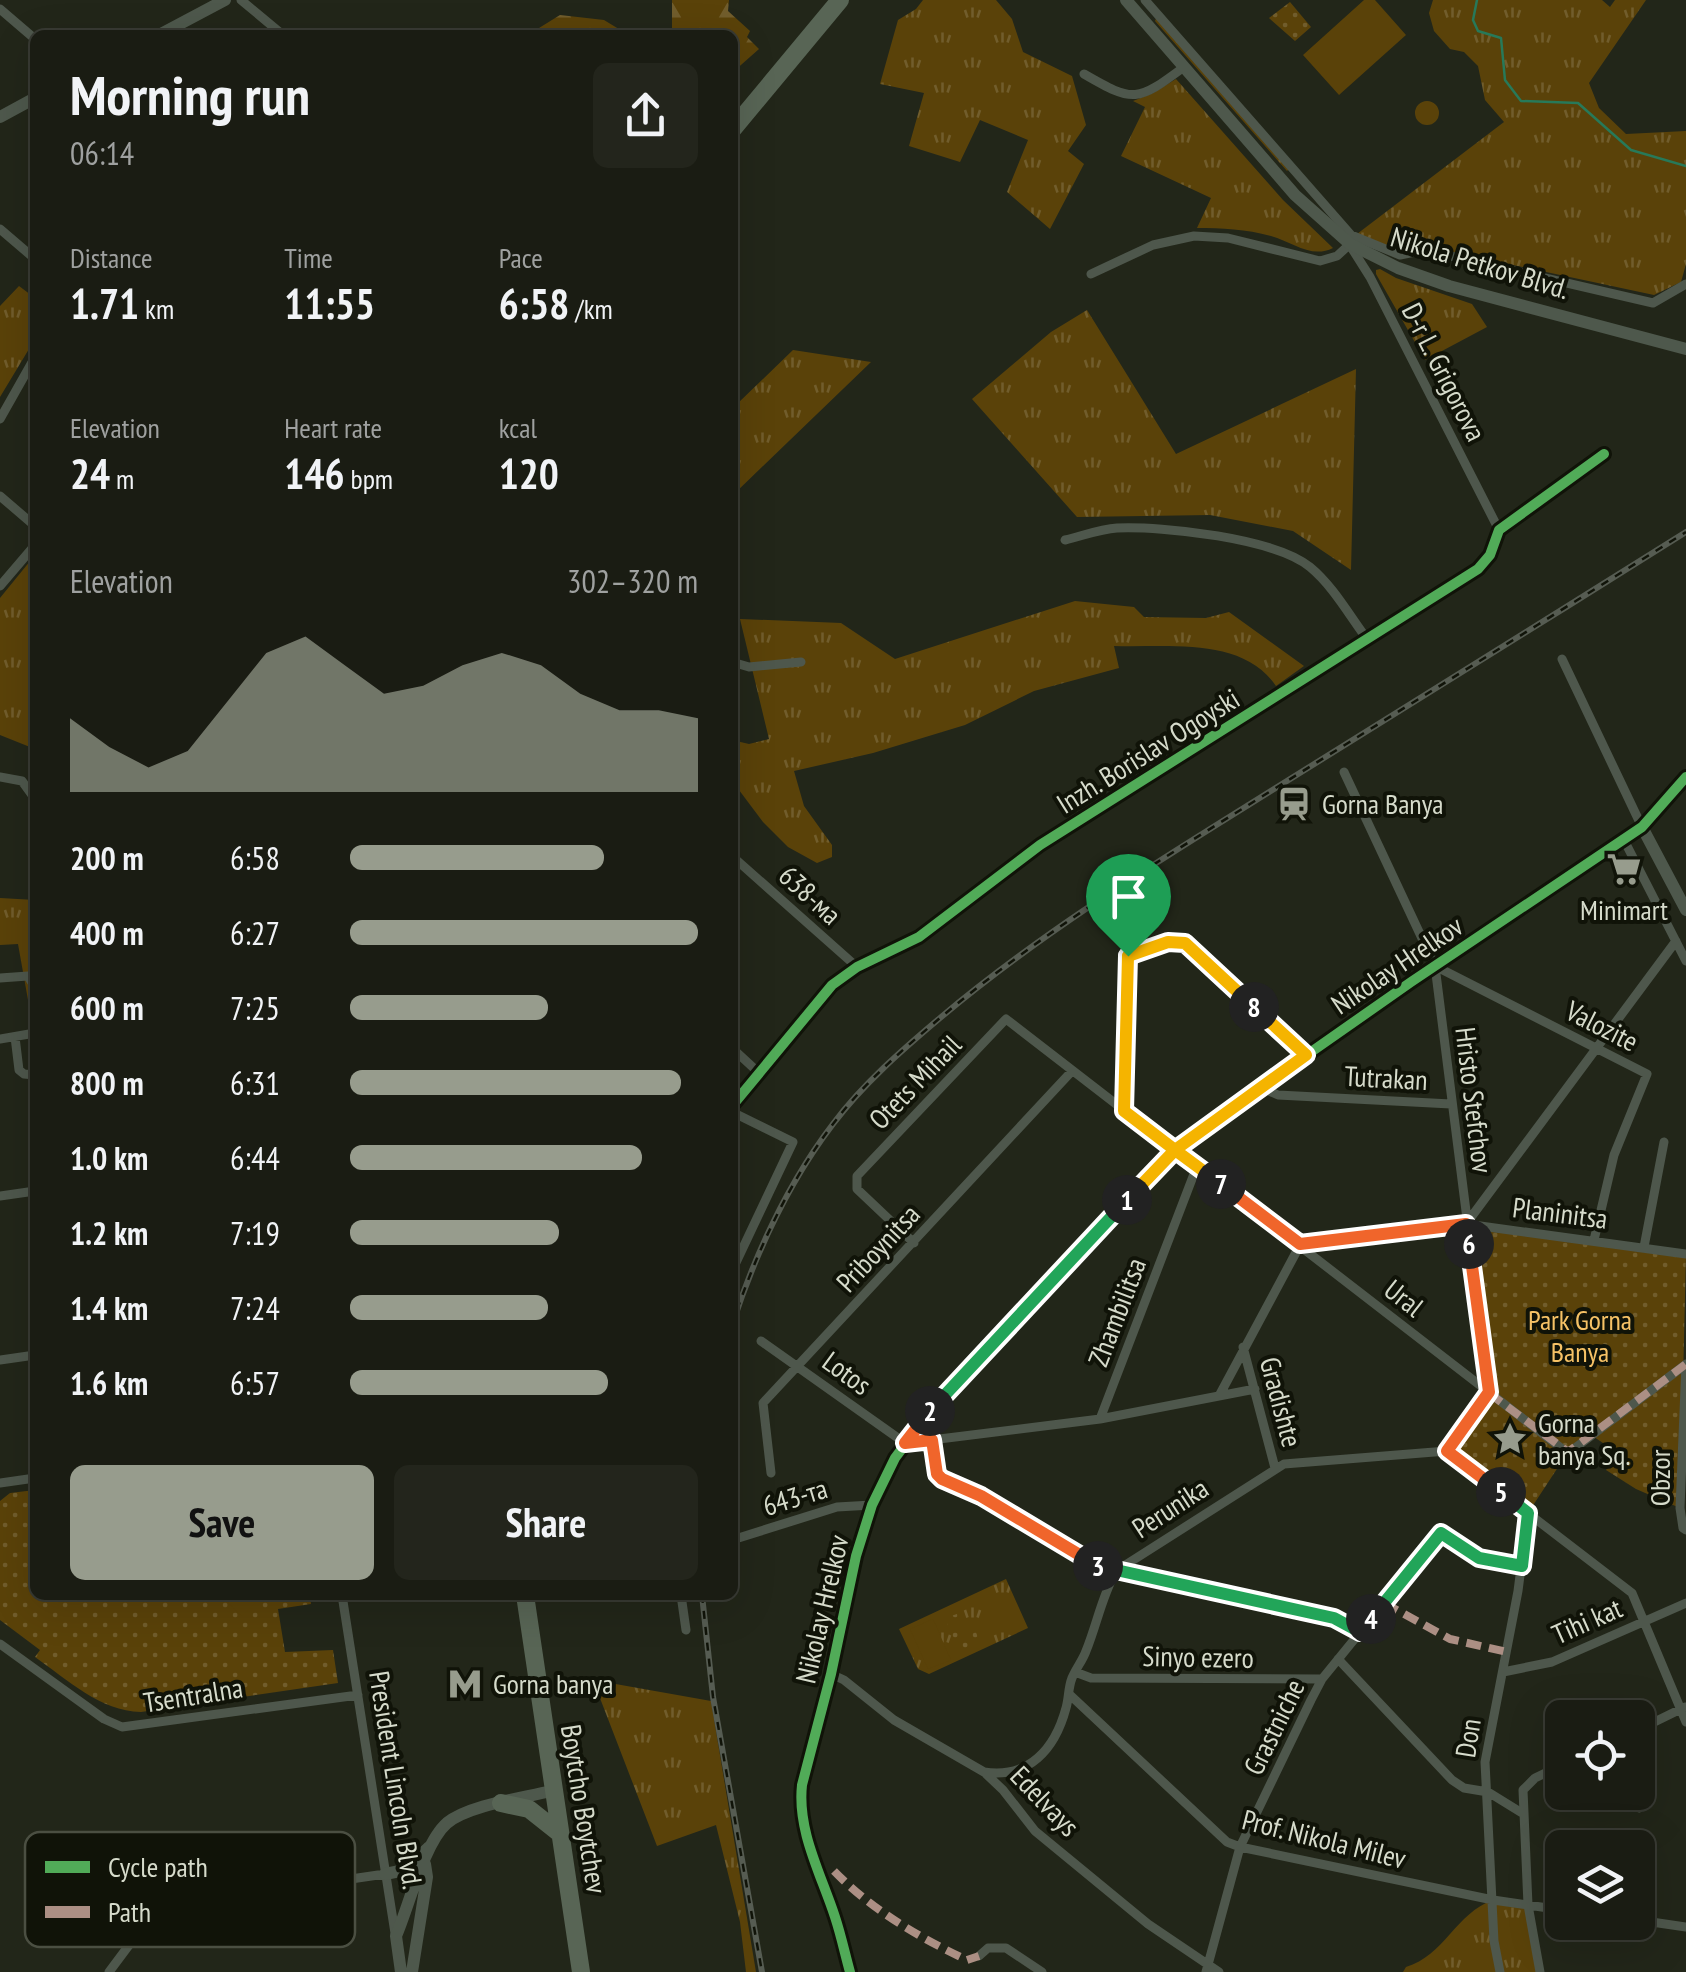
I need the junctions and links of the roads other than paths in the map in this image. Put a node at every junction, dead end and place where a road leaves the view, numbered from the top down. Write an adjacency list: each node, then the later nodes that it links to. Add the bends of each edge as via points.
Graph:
1 (224, 0): 7 (street)
2 (241, 0): 8 (street)
3 (840, 0): 14 (highway)
4 (1126, 0): 10 (street, Nikola Petkov Blvd.)
5 (1146, 0): 16 (street, Nikola Petkov Blvd.)
6 (0, 10): 9 (street)
7 (168, 30)
8 (277, 30)
9 (30, 35)
10 (1184, 67): 11 (street, via 1129,96); 16 (street, Nikola Petkov Blvd., via 1304,205)
11 (1084, 74)
12 (30, 101): 13 (street)
13 (0, 117)
14 (738, 123)
15 (0, 230): 17 (street)
16 (1350, 240): 18 (street, via 1337,256 1320,262 1194,236 1153,245); 19 (street, via 1400,255 1425,250 1653,303); 20 (street, Nikola Petkov Blvd., via 1398,268 1449,286); 26 (street, D-r L. Grigorova)
17 (30, 256)
18 (1091, 274)
19 (1686, 284)
20 (1686, 349)
21 (30, 366): 22 (street)
22 (0, 419)
23 (1604, 454): 26 (street, Inzh. Borislav Ogoyski)
24 (0, 496): 25 (street)
25 (30, 522)
26 (1500, 530): 30 (street, Inzh. Borislav Ogoyski, via 1478,569)
27 (1065, 540): 30 (street, via 1114,528 1163,529 1286,552 1326,583)
28 (30, 550): 29 (street)
29 (0, 586)
30 (1367, 639): 46 (street, Inzh. Borislav Ogoyski, via 1040,845 920,938)
31 (1562, 660): 38 (street)
32 (801, 662): 33 (street)
33 (738, 663)
34 (1344, 772): 45 (street, Hristo Stefchov)
35 (0, 777): 37 (street, via 22,781)
36 (1686, 777): 38 (street)
37 (30, 792)
38 (1642, 827): 39 (street, Nikolay Hrelkov); 41 (street)
39 (1624, 840): 43 (street); 45 (street, Nikolay Hrelkov)
40 (738, 861): 46 (street, 638-ма)
41 (1680, 882): 42 (street)
42 (1686, 910)
43 (1676, 941): 44 (street); 53 (street)
44 (1686, 961)
45 (1434, 966): 53 (street, Valozite); 55 (street, Nikolay Hrelkov); 61 (street, Hristo Stefchov)
46 (857, 968): 57 (street, Inzh. Borislav Ogoyski, via 819,997)
47 (0, 978): 48 (street)
48 (30, 979)
49 (1006, 1020): 56 (street, Ural); 71 (street, Otets Mihail, via 857,1176 857,1190)
50 (30, 1034): 51 (street)
51 (15, 1037): 52 (street); 58 (street, via 19,1070)
52 (0, 1039)
53 (1598, 1049): 69 (street); 70 (street, Valozite, via 1647,1074 1614,1155)
54 (738, 1054): 57 (street)
55 (1306, 1055): 59 (street, Nikolay Hrelkov); 62 (street, via 1185,943 1168,942 1128,956)
56 (1072, 1071): 62 (street, Ural); 71 (street, Priboynitsa)
57 (758, 1072): 60 (street, Inzh. Borislav Ogoyski)
58 (30, 1075)
59 (1260, 1087): 61 (street, Tutrakan, via 1278,1095); 65 (street, Nikolay Hrelkov)
60 (738, 1100)
61 (1451, 1104): 69 (street, Hristo Stefchov)
62 (1124, 1111): 65 (street, Ural)
63 (738, 1112): 75 (street, via 793,1142)
64 (1664, 1142): 73 (street)
65 (1175, 1150): 66 (street, Ural); 87 (street, Nikolay Hrelkov)
66 (1197, 1166): 72 (street, Ural); 85 (street, Zhambilitsa)
67 (30, 1191): 68 (street)
68 (0, 1196)
69 (1466, 1224): 70 (street, Planinitsa); 72 (street, Planinitsa); 83 (street, Hristo Stefchov)
70 (1594, 1240): 73 (street, Planinitsa)
71 (914, 1243): 81 (street, Priboynitsa)
72 (1300, 1244): 77 (street); 83 (street, Ural)
73 (1644, 1247): 74 (street, Planinitsa)
74 (1686, 1254)
75 (738, 1257)
76 (761, 1341): 81 (street, Lotos)
77 (1243, 1347): 82 (street, Gradishte); 84 (street)
78 (30, 1356): 79 (street)
79 (0, 1360)
80 (1686, 1364): 83 (street, Ural, via 1568,1452); 89 (street, Obzor)
81 (799, 1365): 87 (street, Lotos); 91 (street, Priboynitsa, via 763,1403)
82 (1254, 1389): 84 (street); 90 (street, Gradishte)
83 (1489, 1392): 88 (street)
84 (1219, 1396): 85 (street)
85 (1100, 1419): 86 (street)
86 (932, 1440): 87 (street); 99 (street, via 942,1479)
87 (905, 1443): 94 (street, Nikolay Hrelkov)
88 (1447, 1451): 90 (street, Perunika); 95 (street)
89 (1684, 1457): 96 (street, Obzor, via 1680,1508)
90 (1275, 1468): 99 (street, Perunika)
91 (771, 1473)
92 (30, 1479): 93 (street)
93 (0, 1482)
94 (872, 1505): 97 (street, 643-та, via 837,1507); 111 (street, Nikolay Hrelkov)
95 (1528, 1513): 98 (street, Don); 104 (street, via 1632,1593)
96 (1686, 1530)
97 (738, 1538)
98 (1522, 1566): 106 (street, Grastniche, via 1479,1558 1441,1533); 110 (street, Don)
99 (1116, 1571): 106 (street, via 1334,1618); 109 (street, Perunika)
100 (343, 1600): 113 (street, President Lincoln Blvd.)
101 (529, 1600): 120 (highway, Boytcho Boytchev)
102 (682, 1600): 105 (street)
103 (1686, 1603): 104 (street, Tihi kat)
104 (1643, 1621): 110 (street, Tihi kat, via 1552,1662); 115 (street)
105 (686, 1630)
106 (1360, 1632): 108 (street, Grastniche)
107 (0, 1644): 113 (street, Tsentralna, via 122,1727)
108 (1338, 1660): 112 (street, Grastniche); 121 (street, via 1452,1780)
109 (1075, 1672): 112 (street, Sinyo ezero, via 1092,1678); 114 (street, Perunika)
110 (1503, 1672): 121 (street, Don, via 1485,1762)
111 (831, 1674): 118 (street, Edelvays); 144 (street, Nikolay Hrelkov, via 801,1803)
112 (1322, 1679): 126 (street, Grastniche)
113 (358, 1694): 128 (street, President Lincoln Blvd.)
114 (1070, 1694): 118 (street, Perunika, via 1057,1733 1028,1768); 126 (street, Prof. Nikola Milev)
115 (1683, 1708): 116 (street); 117 (street)
116 (1655, 1722)
117 (1686, 1722)
118 (984, 1772): 139 (street, Edelvays, via 1036,1831)
119 (1545, 1773): 123 (street, via 1522,1790)
120 (551, 1791): 122 (street); 124 (highway, Boytcho Boytchev)
121 (1488, 1792): 123 (street); 130 (street, Don)
122 (501, 1803): 124 (highway, via 529,1809); 125 (street, via 454,1818)
123 (1522, 1813): 131 (street)
124 (558, 1832): 143 (highway, Boytcho Boytchev)
125 (431, 1846): 127 (street); 128 (street, via 404,1870)
126 (1240, 1847): 130 (street, Prof. Nikola Milev); 139 (street, Grastniche)
127 (425, 1864): 135 (street); 136 (street)
128 (385, 1874): 129 (street); 136 (street, President Lincoln Blvd.)
129 (355, 1878)
130 (1493, 1900): 131 (street, Prof. Nikola Milev); 147 (street, Don)
131 (1528, 1905): 132 (street, Prof. Nikola Milev); 148 (street)
132 (1545, 1908)
133 (1655, 1922): 134 (street)
134 (1686, 1926)
135 (418, 1932): 136 (street, via 410,1940); 142 (street)
136 (396, 1936): 141 (street, President Lincoln Blvd.)
137 (128, 1947): 140 (street)
138 (979, 1956): 145 (street, via 988,1948 1006,1948)
139 (1207, 1969): 146 (street, Edelvays)
140 (110, 1972)
141 (401, 1972)
142 (412, 1972)
143 (581, 1972)
144 (850, 1972)
145 (1042, 1972)
146 (1218, 1972)
147 (1500, 1972)
148 (1540, 1972)

